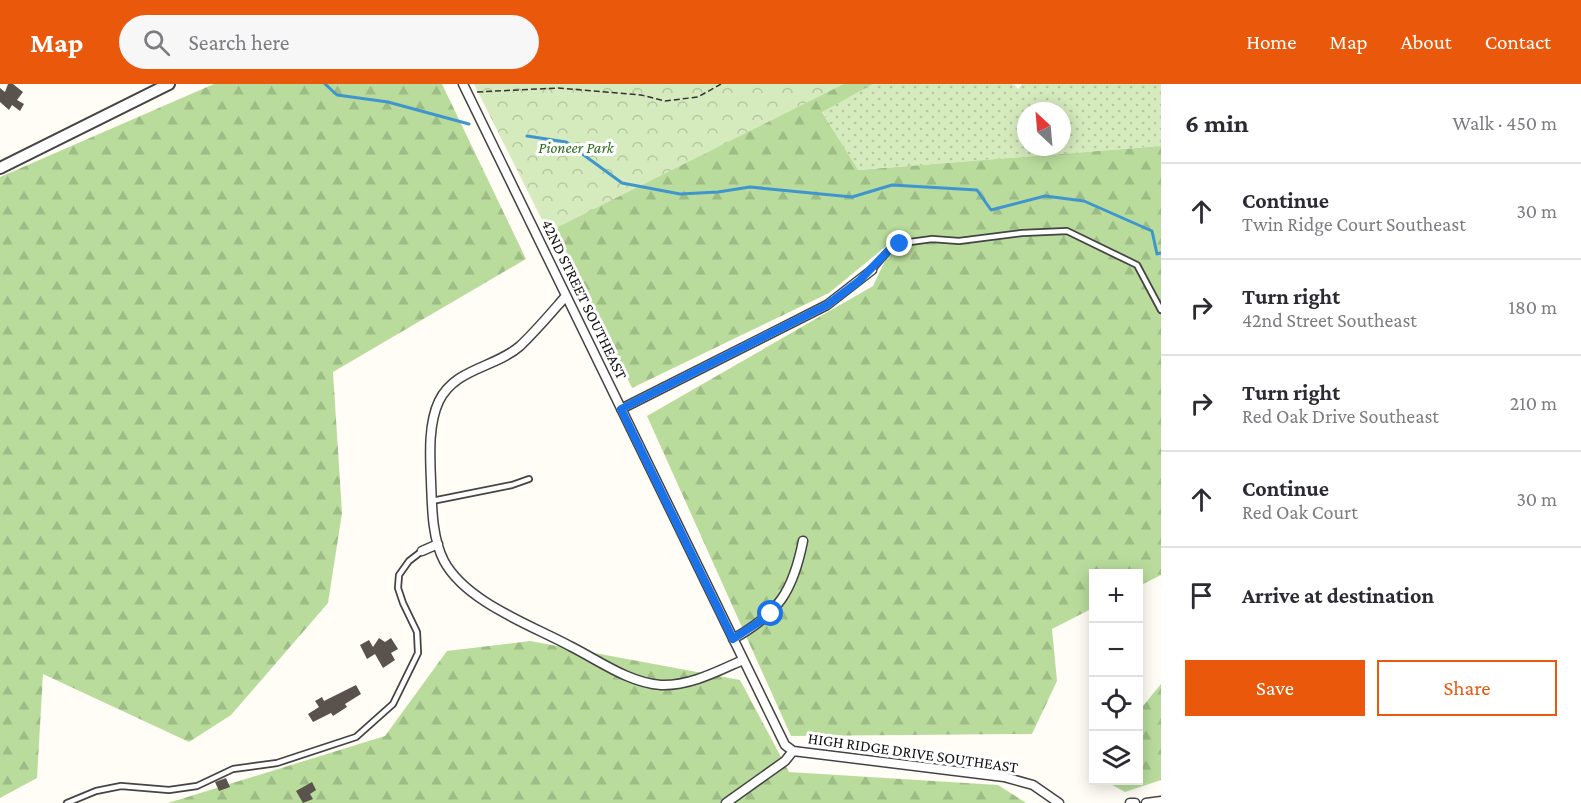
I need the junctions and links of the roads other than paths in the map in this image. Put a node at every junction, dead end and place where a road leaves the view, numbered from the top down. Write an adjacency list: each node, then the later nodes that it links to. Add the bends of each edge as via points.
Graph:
1 (168, 84): 3 (street)
2 (465, 88): 5 (street, 42ND STREET SOUTHEAST)
3 (0, 168)
4 (872, 270): 6 (lane, via 889,250 900,244 1067,231 1137,265); 7 (street, via 827,305)
5 (566, 296): 7 (street, 42ND STREET SOUTHEAST); 9 (street, via 519,346 460,376 446,389 434,417 430,457)
6 (1161, 310)
7 (621, 409): 13 (street, 42ND STREET SOUTHEAST)
8 (529, 479): 9 (lane)
9 (432, 501): 11 (street)
10 (803, 541): 13 (street, via 796,575 780,603 756,626)
11 (438, 544): 12 (street); 14 (street, via 453,575 465,588 629,676 662,685 683,682)
12 (422, 551): 18 (lane, via 399,575 398,588 417,632 418,652 393,704 356,737 277,763 233,769 197,786 169,790 121,786)
13 (733, 639): 14 (street, 42ND STREET SOUTHEAST)
14 (743, 660): 15 (street, 42ND STREET SOUTHEAST, via 785,745)
15 (793, 751): 16 (street); 20 (street, HIGH RIDGE DRIVE SOUTHEAST, via 1004,777 1032,785)
16 (734, 800): 19 (street)
17 (1161, 801): 21 (street)
18 (67, 803)
19 (726, 803)
20 (1059, 803)
21 (1146, 803)

